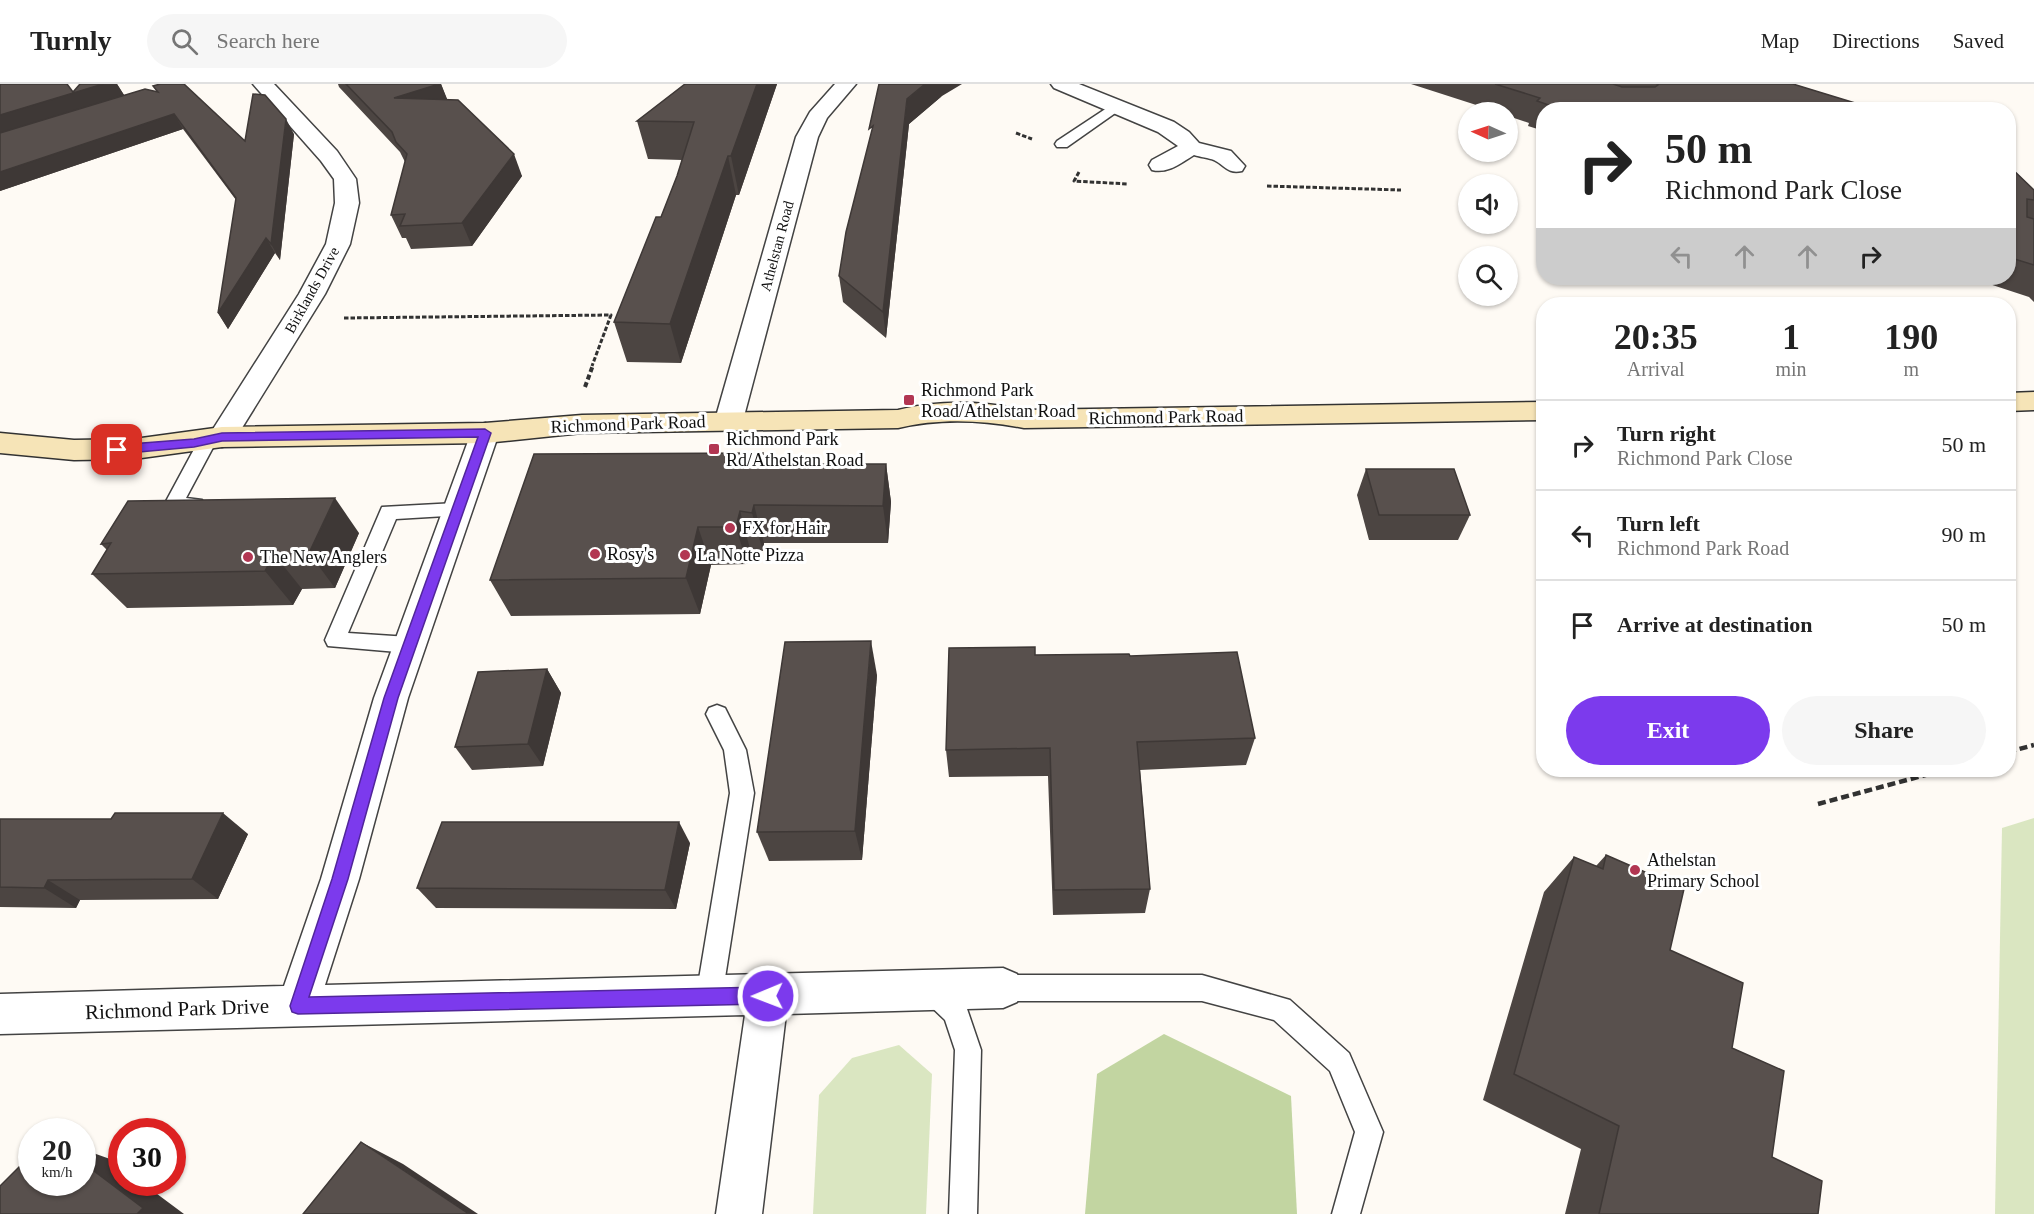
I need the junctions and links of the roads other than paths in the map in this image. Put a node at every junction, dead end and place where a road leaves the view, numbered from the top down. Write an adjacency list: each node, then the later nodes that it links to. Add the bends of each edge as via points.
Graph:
1 (263, 84): 14 (street, Birklands Drive, via 345,179 347,204 338,244 312,294)
2 (846, 84): 12 (street, Athelstan Road, via 818,116 807,137)
3 (1061, 84): 4 (street)
4 (1116, 106): 5 (lane); 6 (street, via 1166,127)
5 (1062, 144)
6 (1191, 148): 7 (street); 8 (street, via 1223,156)
7 (1160, 165)
8 (1234, 166)
9 (2034, 401): 10 (street)
10 (2016, 402)
11 (1536, 411): 12 (street, Richmond Park Road, via 1024,419 989,412 920,414 898,419)
12 (729, 420): 13 (street, Richmond Park Road, via 582,424)
13 (485, 433): 14 (street, Richmond Park Road); 17 (street)
14 (215, 439): 15 (street, Richmond Park Road, via 134,449 74,450); 16 (lane, via 173,505)
15 (0, 443)
16 (216, 505)
17 (456, 510): 18 (street); 18 (lane, via 388,512 335,640)
18 (409, 645): 24 (street)
19 (717, 714): 23 (lane, via 735,750 742,793)
20 (1003, 988): 21 (street, Richmond Park Drive); 28 (lane, via 1202,988 1281,1009 1340,1062 1370,1132)
21 (930, 989): 22 (street, Richmond Park Drive); 27 (lane, via 956,1012 968,1050)
22 (768, 996): 23 (street, Richmond Park Drive); 26 (street)
23 (710, 997): 24 (street, Richmond Park Drive)
24 (298, 1006): 25 (street, Richmond Park Drive)
25 (0, 1014)
26 (739, 1214)
27 (963, 1214)
28 (1346, 1214)

